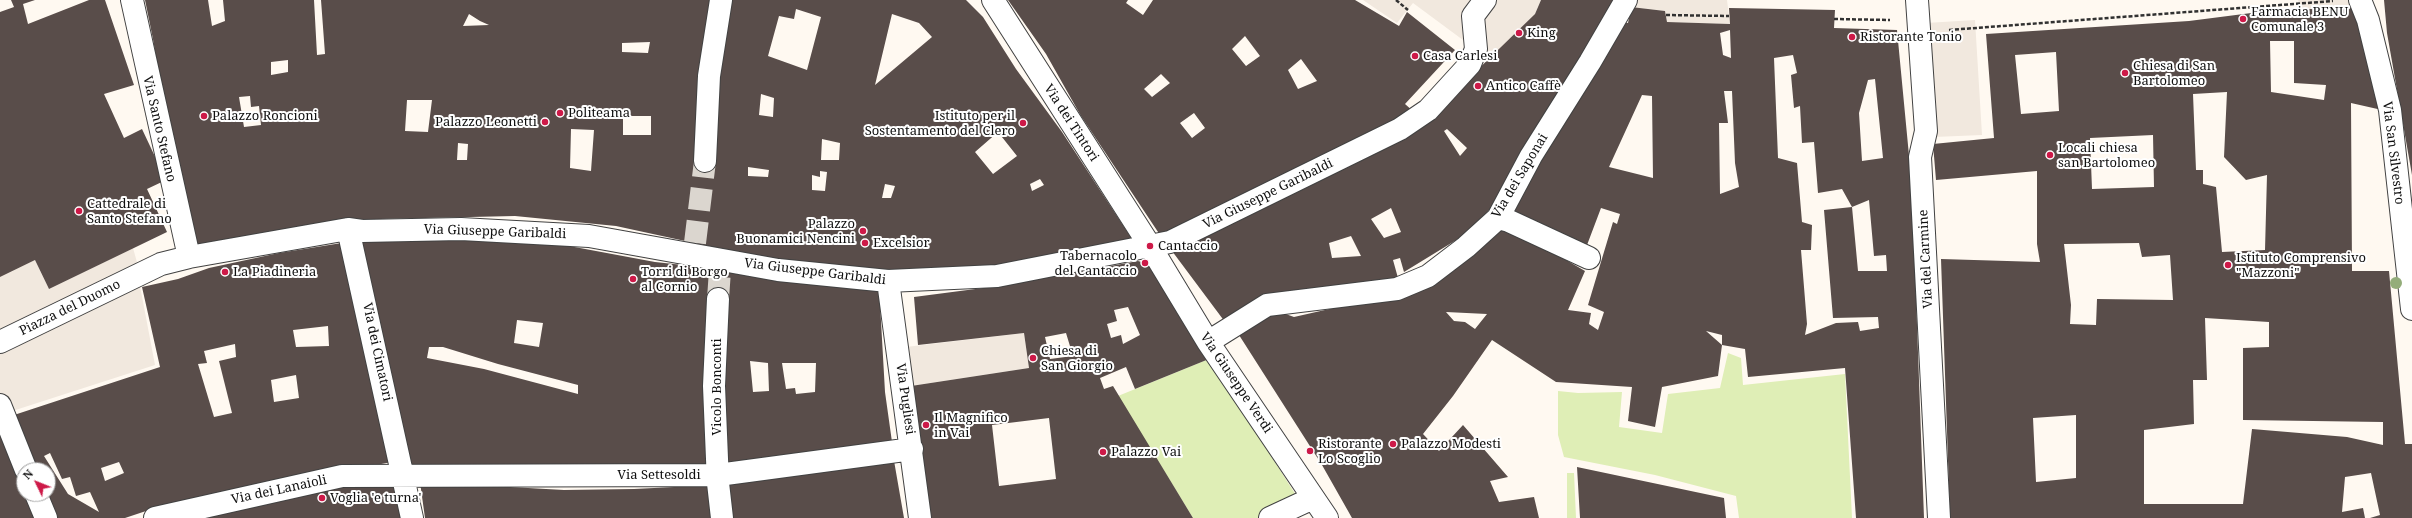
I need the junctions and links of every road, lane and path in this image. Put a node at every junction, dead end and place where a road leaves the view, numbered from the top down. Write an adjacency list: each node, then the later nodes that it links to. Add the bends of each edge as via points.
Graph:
1 (132, 0): 21 (street, Via Santo Stefano)
2 (721, 0): 17 (street, via 709,76)
3 (993, 0): 20 (street, Via dei Tintori)
4 (1396, 0): 11 (path)
5 (1485, 0): 20 (street, Via Giuseppe Garibaldi, via 1473,16 1476,49 1470,64 1428,110 1400,129 1170,242)
6 (1626, 0): 18 (street, Via dei Saponai, via 1531,156)
7 (1917, 0): 43 (street, Via del Carmine, via 1926,131 1920,156)
8 (2339, 0): 10 (path)
9 (2360, 0): 26 (street, Via San Silvestro, via 2368,20 2390,110)
10 (2320, 1): 16 (path)
11 (1408, 10)
12 (1666, 15): 13 (path)
13 (1729, 16)
14 (1834, 19): 15 (path)
15 (1892, 20)
16 (1982, 28)
17 (705, 161)
18 (1498, 218): 22 (street); 28 (street, Via dei Saponai, via 1428,276 1397,289 1267,306)
19 (348, 229): 21 (street, Via Giuseppe Garibaldi); 24 (street, Via Giuseppe Garibaldi, via 461,229 569,234 694,249 720,264); 33 (street, Via dei Cimatori)
20 (1150, 246): 24 (street, Via Giuseppe Garibaldi, via 997,276); 28 (street, Via Giuseppe Verdi)
21 (189, 257): 23 (street, Via Giuseppe Garibaldi, via 161,264)
22 (1589, 258)
23 (140, 273): 27 (street, Piazza del Duomo)
24 (888, 281): 30 (street, Via Pugliesi)
25 (718, 299): 32 (street, Vicolo Bonconti, via 714,386)
26 (2412, 309)
27 (0, 342)
28 (1208, 342): 34 (street, Via Giuseppe Verdi)
29 (2, 409): 31 (street)
30 (912, 449): 32 (street, Via Settesoldi); 40 (street, Via Pugliesi)
31 (23, 462)
32 (718, 475): 33 (street, Via Settesoldi); 39 (street, Vicolo Bonconti)
33 (404, 476): 37 (street, Via dei Lanaioli, via 342,476); 38 (street, Via dei Cimatori)
34 (1313, 498): 41 (street); 42 (street, Via Giuseppe Verdi)
35 (39, 502): 36 (street)
36 (46, 518)
37 (155, 518)
38 (412, 518)
39 (722, 518)
40 (920, 518)
41 (1270, 518)
42 (1327, 518)
43 (1938, 518)

